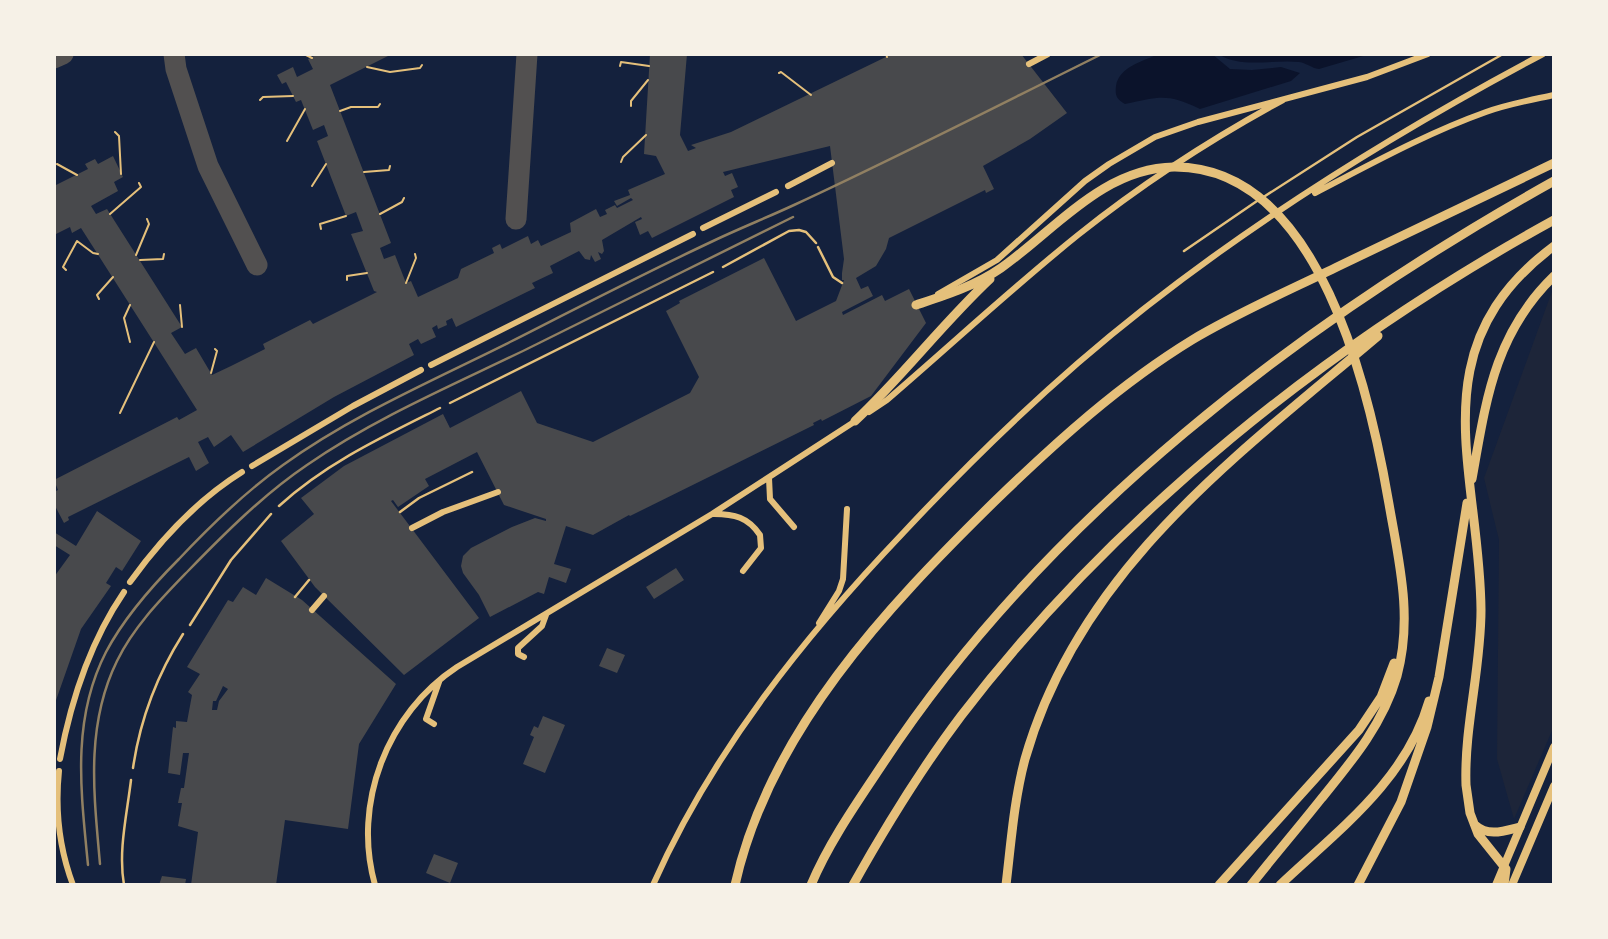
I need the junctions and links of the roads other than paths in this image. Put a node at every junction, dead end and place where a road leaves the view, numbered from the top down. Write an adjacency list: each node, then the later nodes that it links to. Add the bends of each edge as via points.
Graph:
1 (1048, 54): 5 (street)
2 (1428, 54): 7 (street)
3 (1503, 54): 18 (lane, via 1319,160)
4 (1543, 54): 13 (street, via 1388,142)
5 (1029, 64)
6 (1554, 95): 13 (street, via 1495,108 1453,125)
7 (1283, 100): 25 (street, via 1198,122 1148,141 1085,181 997,260); 30 (street, via 1202,146 1090,226 887,400)
8 (832, 163): 11 (street)
9 (1554, 163): 73 (highway, via 1215,327 1142,374 1054,446 911,587 821,699 765,794)
10 (1554, 181): 68 (highway, via 1454,238 1331,319 1168,447 1104,506 1001,612 924,704 874,776)
11 (788, 186)
12 (776, 192): 15 (street)
13 (1285, 208): 54 (street, via 1158,298 1036,400 932,501)
14 (1554, 220): 24 (highway)
15 (703, 228)
16 (693, 233): 26 (street)
17 (1554, 246): 65 (highway, via 1520,276 1496,308 1478,343 1468,380 1465,437 1481,607 1466,772)
18 (1184, 251)
19 (1006, 264): 25 (highway, via 966,288); 30 (highway, via 954,313); 43 (highway, via 1106,187 1144,170 1192,168 1229,180 1265,204 1289,228 1323,282 1348,337 1369,405)
20 (723, 267): 23 (lane, via 792,230 806,232 833,277)
21 (713, 272): 28 (lane)
22 (1554, 276): 55 (highway, via 1521,314 1494,370)
23 (842, 283)
24 (1418, 303): 74 (highway, via 1244,429 1082,576 960,717); 75 (highway, via 1218,471 1101,602 1063,663 1031,741 1017,797)
25 (916, 305)
26 (431, 365)
27 (421, 370): 31 (street)
28 (450, 403)
29 (440, 408): 36 (lane, via 355,452)
30 (855, 421): 34 (street)
31 (252, 466)
32 (242, 472): 46 (street, via 180,522)
33 (472, 472): 38 (lane)
34 (769, 478): 40 (street); 41 (street, via 772,502)
35 (498, 492): 42 (street)
36 (279, 506)
37 (847, 509): 54 (street, via 842,583)
38 (400, 512)
39 (271, 514): 52 (lane, via 232,560)
40 (712, 514): 44 (street, via 738,516 760,535 761,548); 51 (street)
41 (794, 527)
42 (412, 528)
43 (1394, 531): 76 (highway, via 1400,625 1385,688 1352,738); 77 (highway, via 1405,616 1390,696 1368,739)
44 (743, 571)
45 (309, 580): 49 (lane)
46 (130, 582)
47 (124, 592): 60 (street, via 81,678)
48 (324, 596): 50 (street)
49 (295, 597)
50 (312, 610)
51 (546, 614): 56 (street, via 542,626 518,648); 57 (street)
52 (190, 625)
53 (183, 634): 61 (lane, via 153,692)
54 (813, 634): 72 (street, via 724,753)
55 (1445, 635): 78 (highway, via 1427,708 1402,761 1371,799); 79 (highway, via 1418,758)
56 (524, 657)
57 (440, 680): 58 (street, via 426,719); 71 (street, via 401,724 374,784 368,832)
58 (434, 724)
59 (1554, 747): 66 (main road)
60 (60, 759)
61 (133, 768)
62 (59, 771): 69 (street, via 60,836)
63 (131, 780): 70 (lane)
64 (1554, 786): 82 (main road)
65 (1474, 823): 66 (highway, via 1486,832); 67 (highway)
66 (1520, 827): 67 (main road)
67 (1504, 866): 80 (main road); 81 (highway)
68 (811, 882)
69 (73, 885)
70 (124, 885)
71 (375, 885)
72 (653, 885)
73 (734, 885)
74 (853, 885)
75 (1006, 885)
76 (1219, 885)
77 (1251, 885)
78 (1280, 885)
79 (1358, 885)
80 (1496, 885)
81 (1504, 885)
82 (1512, 885)

